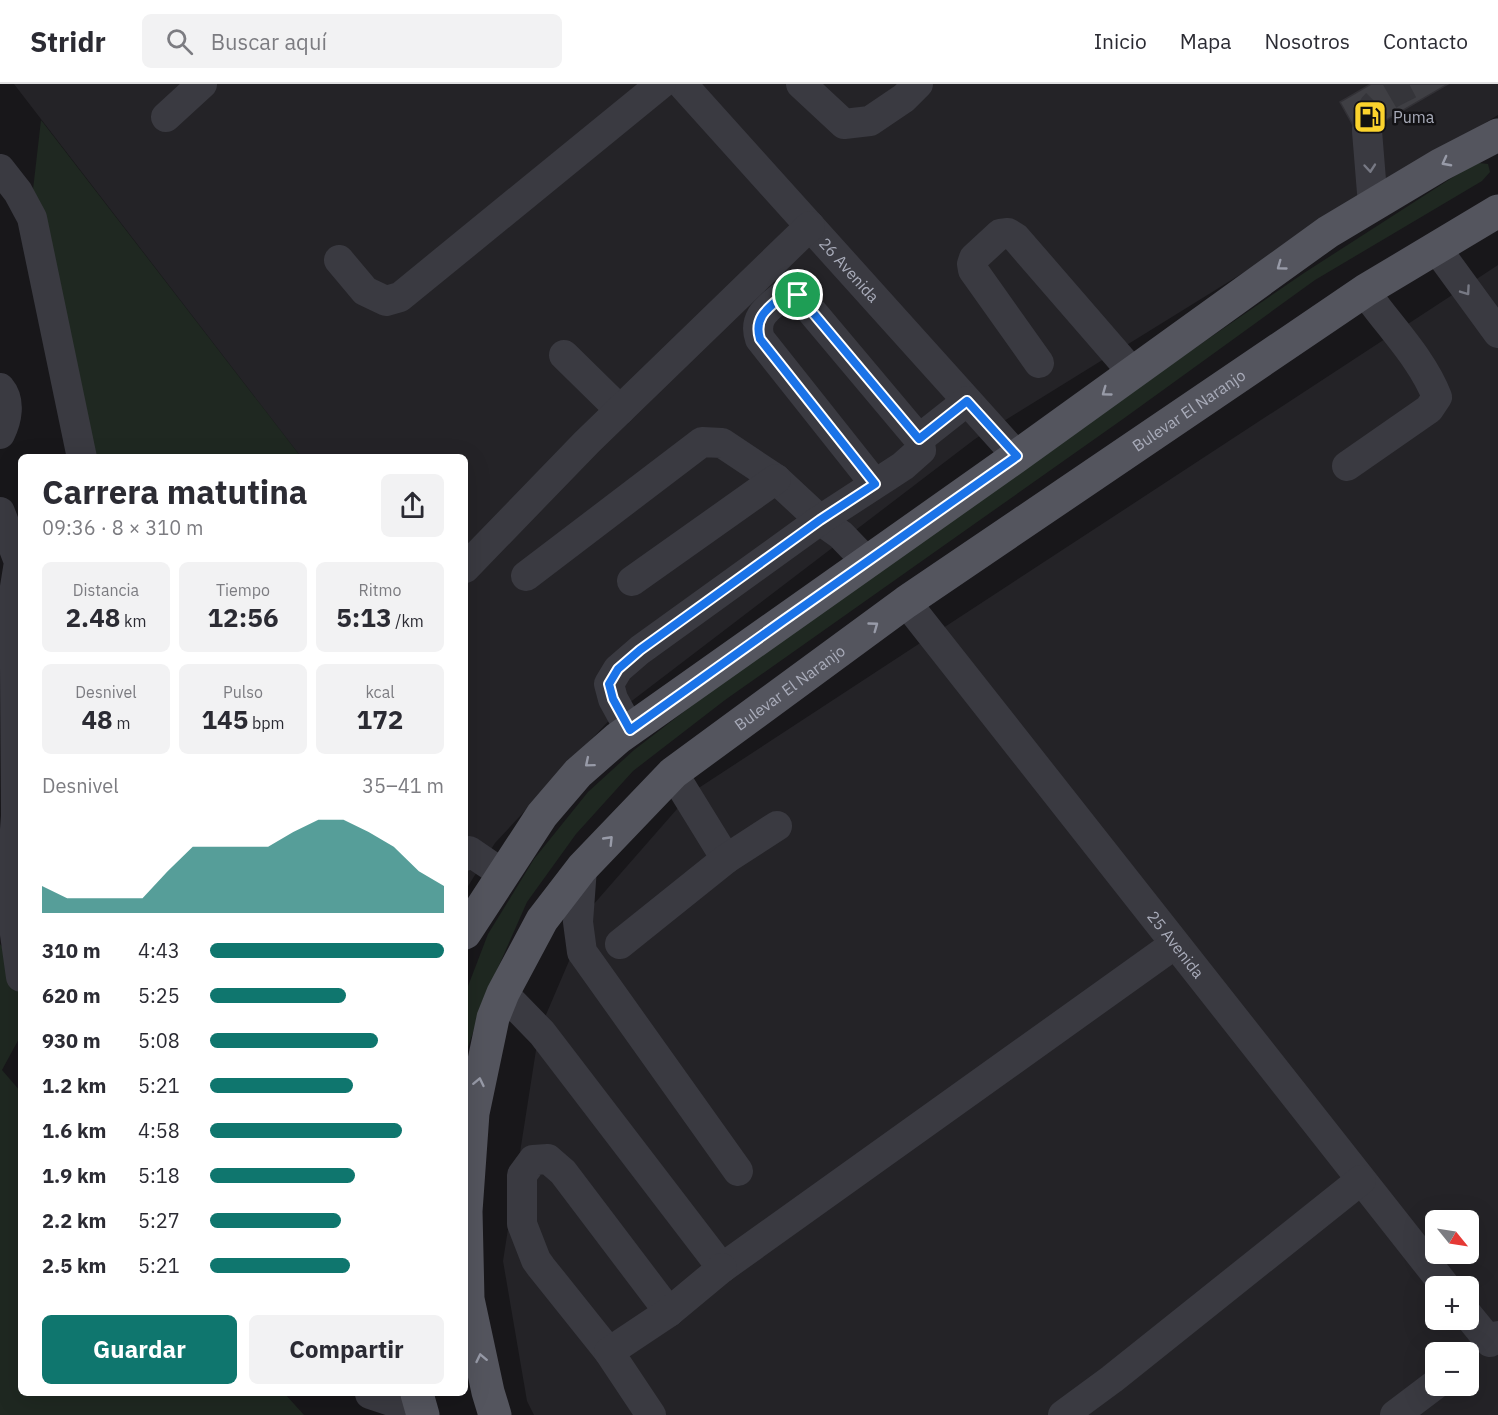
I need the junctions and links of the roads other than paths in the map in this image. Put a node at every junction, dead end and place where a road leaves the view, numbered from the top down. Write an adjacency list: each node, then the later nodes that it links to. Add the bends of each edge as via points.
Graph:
1 (202, 84): 6 (street)
2 (660, 84): 14 (street, via 400,297 386,301 365,291)
3 (682, 84): 12 (street, 26 Avenida)
4 (801, 84): 5 (street, via 844,124 870,121)
5 (918, 84)
6 (166, 117)
7 (1367, 131): 10 (street, one-way to 10)
8 (1498, 135): 10 (main road, one-way to 10)
9 (0, 169): 25 (street, via 32,218)
10 (1373, 205): 19 (main road, one-way to 19, via 1328,232)
11 (1498, 211): 13 (main road, Bulevar El Naranjo)
12 (810, 226): 21 (street, 26 Avenida); 22 (street)
13 (1436, 248): 15 (main road, Bulevar El Naranjo); 16 (street, one-way to 16)
14 (339, 260)
15 (1366, 290): 27 (street, via 1421,367 1437,397 1429,409); 38 (main road, Bulevar El Naranjo)
16 (1498, 333)
17 (564, 355): 22 (street)
18 (1039, 363): 19 (street, via 973,270 974,258 999,234 1008,233 1016,238)
19 (1133, 373): 26 (main road, one-way to 26)
20 (0, 388): 23 (street, via 6,395 7,421)
21 (967, 401): 24 (street); 26 (street, 26 Avenida)
22 (620, 410): 35 (street)
23 (0, 434)
24 (919, 439): 29 (street, via 921,450 913,459); 29 (street, via 798,295 786,293 759,318 756,328 760,339)
25 (81, 454)
26 (1017, 456): 33 (main road)
27 (1347, 466)
28 (776, 479): 31 (street); 36 (street, via 722,443 702,442); 37 (street)
29 (875, 484): 31 (street)
30 (0, 512): 32 (street)
31 (820, 520): 33 (street); 40 (street, via 618,669 609,684)
32 (18, 559)
33 (867, 562): 40 (main road)
34 (18, 565): 39 (street)
35 (468, 565)
36 (526, 576)
37 (632, 581)
38 (906, 602): 42 (main road, Bulevar El Naranjo, one-way to 38); 50 (street, 25 Avenida)
39 (6, 604): 41 (street, via 15,668)
40 (630, 730): 47 (main road, one-way to 47, via 578,773 542,815)
41 (18, 735): 51 (street, via 11,885)
42 (673, 774): 45 (street); 46 (main road, Bulevar El Naranjo, one-way to 42)
43 (777, 826): 45 (street)
44 (468, 852): 47 (street)
45 (726, 859): 49 (street)
46 (582, 868): 52 (main road, Bulevar El Naranjo, via 542,920); 53 (street, via 578,922 582,952)
47 (503, 874): 48 (main road)
48 (468, 928)
49 (620, 944)
50 (1175, 944): 54 (street, 25 Avenida); 56 (street)
51 (18, 956)
52 (502, 993): 55 (main road, Bulevar El Naranjo, one-way to 52, via 473,1113); 56 (street, via 542,1033)
53 (738, 1171)
54 (1361, 1180): 57 (street, 25 Avenida); 68 (street)
55 (468, 1183)
56 (722, 1268): 59 (street)
57 (1437, 1276)
58 (468, 1299): 66 (main road, Bulevar El Naranjo, one-way to 58)
59 (669, 1312): 62 (street); 62 (street, via 563,1172 548,1159 533,1160 522,1175 522,1224 536,1260)
60 (1476, 1330): 61 (street)
61 (1485, 1345)
62 (609, 1352): 67 (street)
63 (1425, 1392): 69 (street)
64 (378, 1396): 65 (street)
65 (420, 1407)
66 (495, 1415)
67 (651, 1415)
68 (1064, 1415)
69 (1395, 1415)

